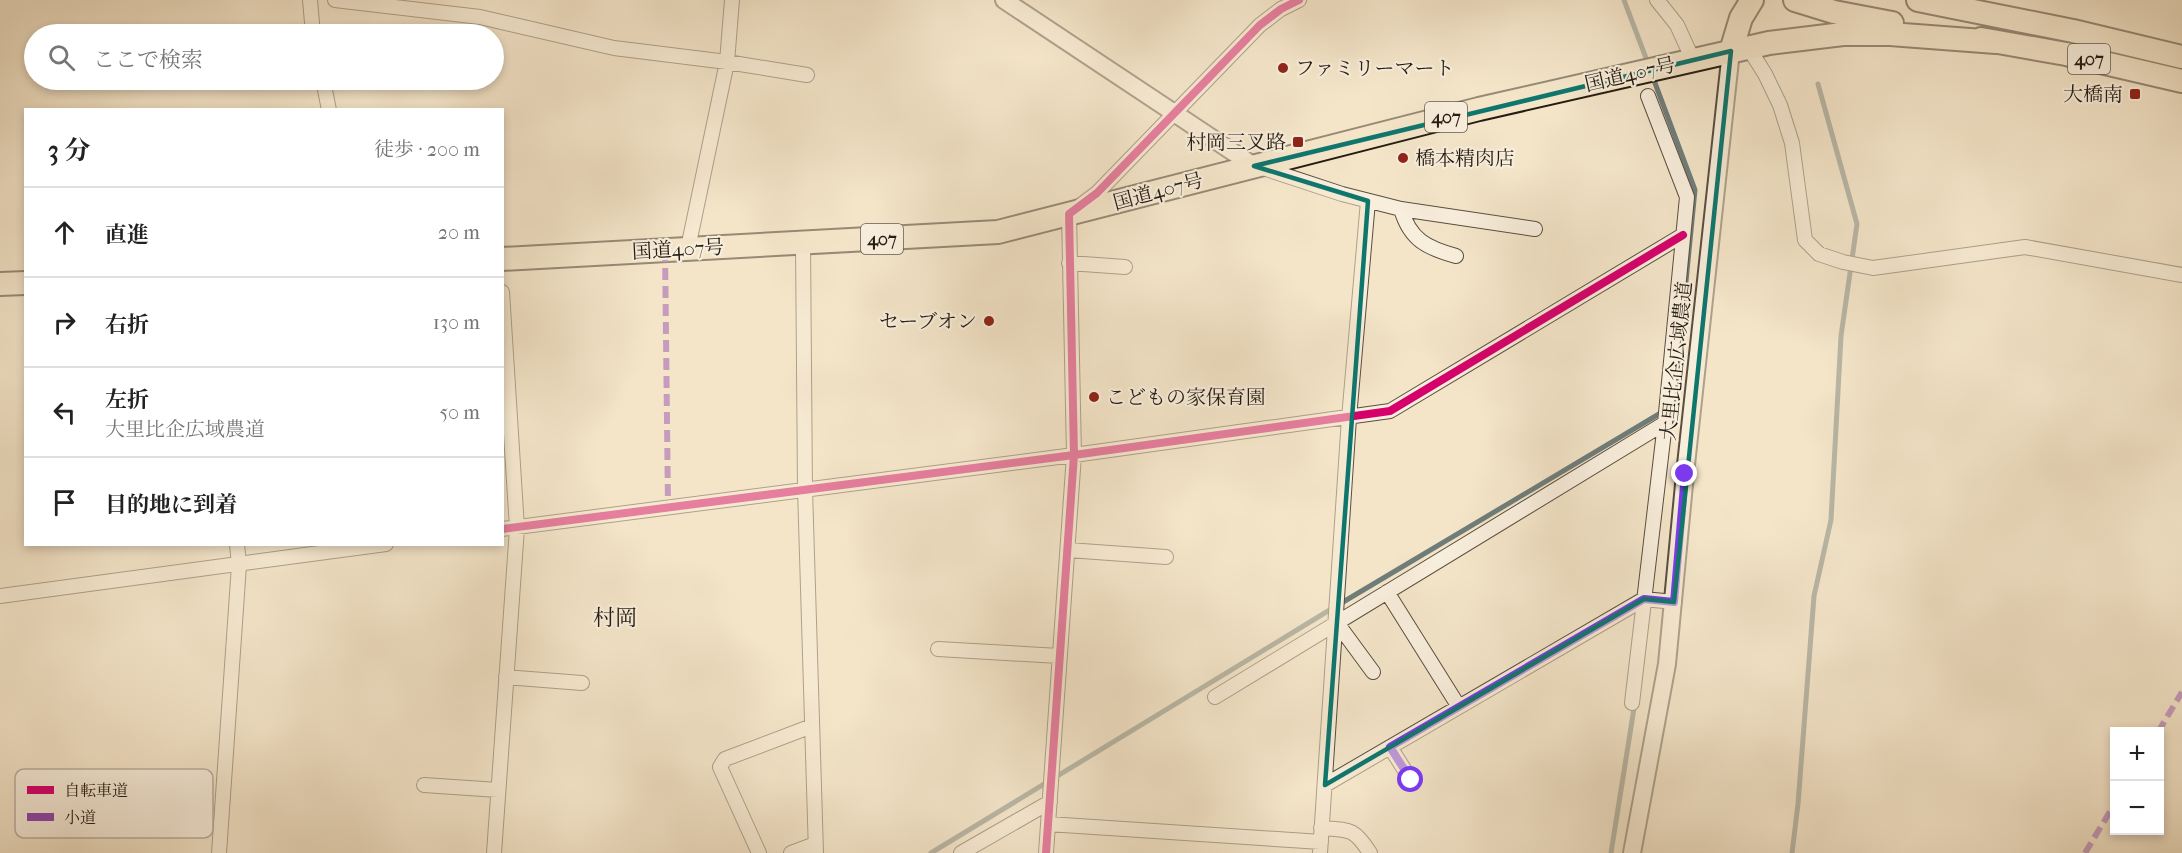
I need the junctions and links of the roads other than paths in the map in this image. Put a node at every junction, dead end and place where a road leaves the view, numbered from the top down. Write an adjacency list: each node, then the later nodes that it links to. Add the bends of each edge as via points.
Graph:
1 (309, 0): 11 (street)
2 (335, 0): 10 (street)
3 (732, 0): 16 (street)
4 (1004, 0): 22 (street)
5 (1299, 0): 22 (street, via 1260,25)
6 (1657, 0): 15 (street, via 1677,25)
7 (1752, 0): 13 (highway, via 1741,18)
8 (1795, 0): 12 (highway, 国道407号 / 407, via 1834,12)
9 (1918, 0): 14 (highway, 407)
10 (438, 6): 16 (street, via 614,48)
11 (312, 24)
12 (1996, 42): 13 (highway, 国道407号 / 407, via 1843,34); 18 (highway, 国道407号 / 407)
13 (1740, 49): 15 (highway, 国道407号 / 407); 35 (street, via 1765,74 1780,105 1792,143 1805,240 1819,254 1874,268 2025,247); 53 (street, 大里比企広域農道, via 1685,474)
14 (2182, 57)
15 (1694, 60): 23 (highway, 国道407号 / 407)
16 (727, 62): 17 (street); 30 (street)
17 (807, 75)
18 (2182, 81)
19 (325, 90): 21 (street)
20 (1648, 96): 28 (street, via 1687,197)
21 (329, 108)
22 (1175, 114): 23 (street); 26 (street, via 1097,193)
23 (1254, 166): 24 (street); 26 (highway, 国道407号 / 407)
24 (1368, 201): 25 (street); 39 (street)
25 (1401, 209): 27 (street); 31 (street, via 1425,246)
26 (1069, 214): 29 (highway, 国道407号 / 407, via 998,232); 33 (street)
27 (1535, 229)
28 (1683, 235): 39 (street, via 1390,411); 40 (street)
29 (803, 244): 30 (highway, 国道407号 / 407); 42 (street)
30 (688, 248): 32 (highway, 国道407号 / 407)
31 (1456, 256)
32 (504, 259)
33 (1070, 263): 34 (street); 41 (street)
34 (1125, 267)
35 (2182, 275)
36 (24, 283): 37 (highway)
37 (0, 284)
38 (504, 351): 43 (street)
39 (1349, 418): 41 (street); 54 (street)
40 (1665, 423): 50 (street); 52 (street)
41 (1074, 455): 42 (street); 47 (street)
42 (805, 489): 43 (street); 63 (street)
43 (510, 528): 58 (street)
44 (237, 546): 49 (street)
45 (359, 546): 46 (street)
46 (319, 549): 49 (street)
47 (1068, 550): 48 (street); 56 (street)
48 (1166, 557)
49 (239, 564): 51 (street); 74 (street)
50 (1387, 592): 54 (street); 62 (street)
51 (0, 596)
52 (1644, 599): 53 (street); 61 (street); 62 (street)
53 (1674, 602): 81 (street, 大里比企広域農道, via 1667,664)
54 (1337, 623): 57 (street); 60 (street); 67 (street)
55 (939, 649): 56 (street)
56 (1059, 656): 69 (street)
57 (1373, 672)
58 (506, 678): 59 (street); 68 (street)
59 (582, 683)
60 (1215, 697)
61 (1632, 703)
62 (1458, 708): 64 (street)
63 (812, 726): 72 (street); 76 (street, via 725,759 720,767)
64 (1390, 747): 65 (street); 67 (street)
65 (1411, 780)
66 (424, 785): 68 (street)
67 (1325, 785): 71 (street)
68 (498, 790): 75 (street)
69 (1050, 802): 70 (street); 78 (street)
70 (1048, 824): 73 (street); 79 (street)
71 (1322, 828): 73 (street); 80 (street, via 1358,835)
72 (815, 848): 77 (street)
73 (1320, 848)
74 (219, 853)
75 (494, 853)
76 (759, 853)
77 (790, 853)
78 (961, 853)
79 (1046, 853)
80 (1370, 853)
81 (1632, 853)

